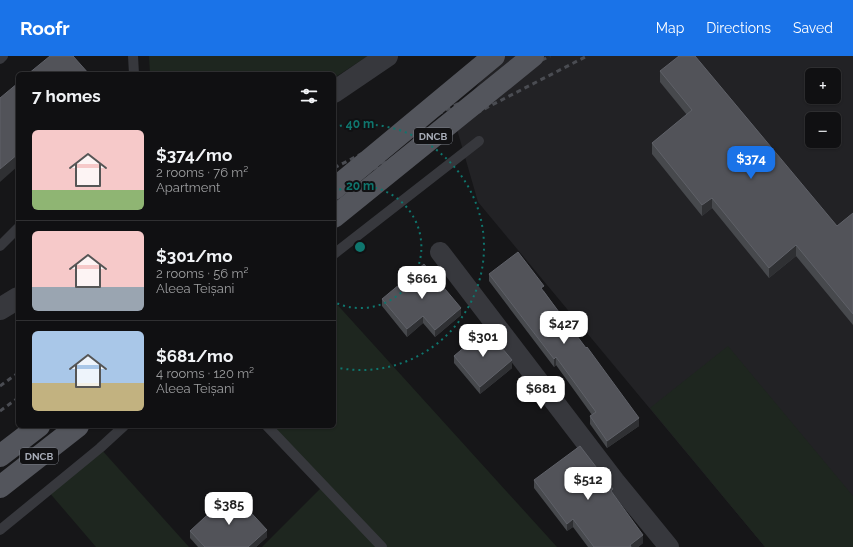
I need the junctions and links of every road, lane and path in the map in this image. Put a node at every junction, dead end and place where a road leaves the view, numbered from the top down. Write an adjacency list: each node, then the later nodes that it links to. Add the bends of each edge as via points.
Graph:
1 (3, 56): 6 (lane)
2 (133, 56): 7 (lane)
3 (388, 56): 8 (street)
4 (494, 56): 10 (main road, DNCB, bridge)
5 (533, 56): 11 (main road, DNCB, bridge)
6 (0, 58)
7 (134, 72)
8 (336, 91)
9 (479, 141): 14 (lane)
10 (336, 188)
11 (336, 215)
12 (16, 230): 13 (lane)
13 (0, 246)
14 (336, 252)
15 (440, 252): 26 (street, via 610,475)
16 (16, 299): 17 (street)
17 (0, 309)
18 (36, 428): 22 (main road, DNCB)
19 (75, 428): 23 (main road, DNCB)
20 (122, 428): 24 (lane)
21 (269, 428): 25 (lane)
22 (0, 456)
23 (0, 486)
24 (0, 530)
25 (382, 547)
26 (669, 547)

